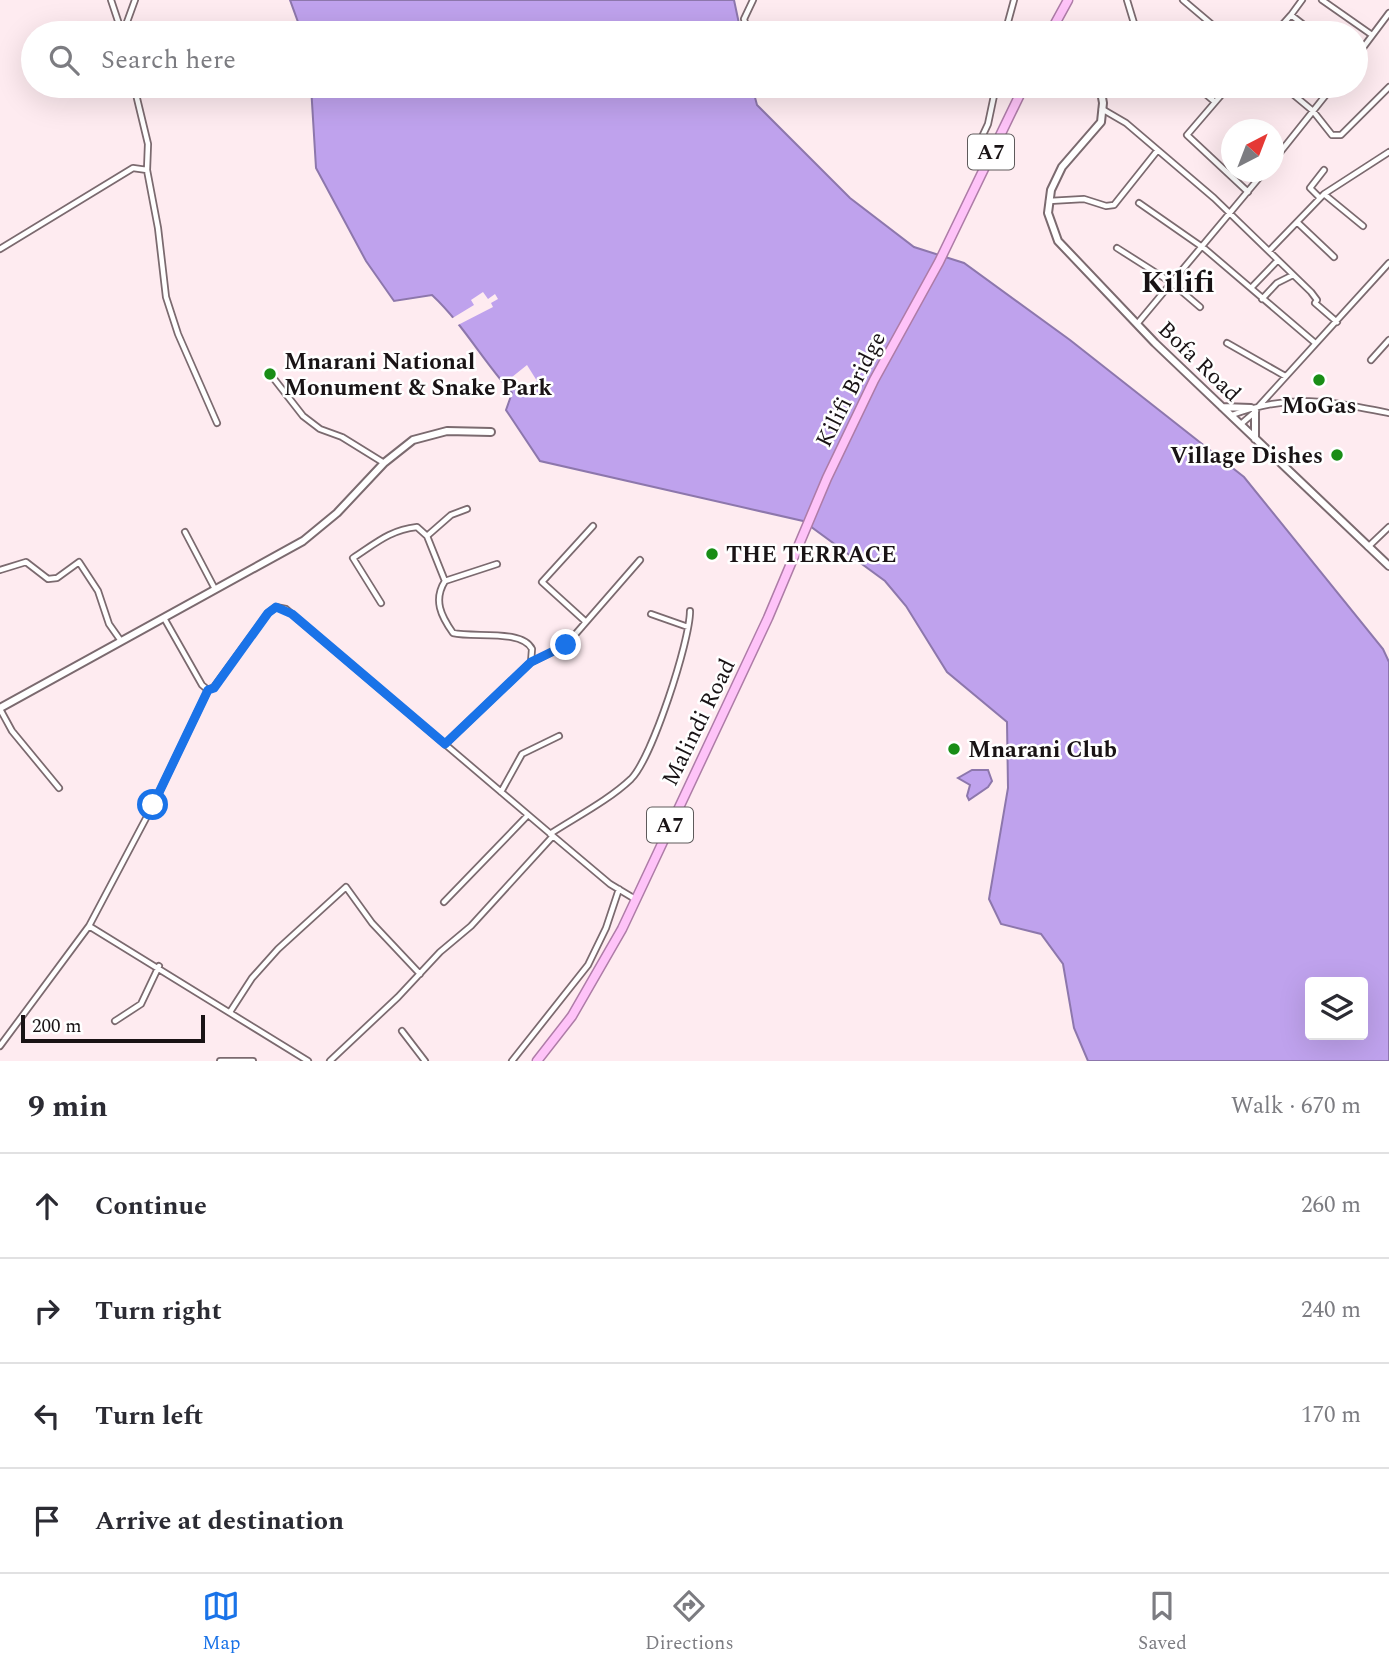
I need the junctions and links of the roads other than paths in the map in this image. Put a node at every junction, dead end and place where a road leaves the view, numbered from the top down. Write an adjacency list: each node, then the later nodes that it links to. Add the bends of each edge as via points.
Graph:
1 (111, 0): 12 (street)
2 (135, 0): 13 (street)
3 (752, 0): 14 (street)
4 (1014, 0): 15 (street)
5 (1068, 0): 16 (highway)
6 (1128, 0): 17 (street)
7 (1183, 0): 18 (street)
8 (1302, 0): 11 (street)
9 (1322, 0): 21 (street)
10 (1389, 13): 23 (street)
11 (1291, 15): 19 (street); 20 (street)
12 (116, 21)
13 (127, 21)
14 (745, 21)
15 (1008, 21)
16 (1057, 21)
17 (1134, 21)
18 (1208, 21)
19 (1286, 21)
20 (1299, 21)
21 (1352, 21)
22 (1368, 32): 23 (street)
23 (1372, 35): 24 (street)
24 (1368, 40)
25 (1389, 87): 36 (street, via 1341,135 1332,135)
26 (137, 98): 41 (street, via 148,144)
27 (993, 98): 40 (street, via 973,156)
28 (1018, 98): 40 (highway, A7)
29 (1101, 98): 35 (street)
30 (1210, 98): 34 (street)
31 (1218, 98): 34 (street)
32 (1297, 98): 36 (street)
33 (1324, 98): 36 (street)
34 (1215, 102): 44 (street, via 1188,136)
35 (1102, 109): 38 (street); 47 (street, via 1097,129 1057,175)
36 (1313, 111): 37 (street)
37 (1284, 147)
38 (1157, 151): 47 (street, via 1114,205); 49 (street)
39 (1389, 152): 45 (street)
40 (986, 161): 91 (highway, Kilifi Bridge / A7, via 939,262 874,380)
41 (147, 170): 54 (street, via 133,168); 76 (street, via 166,297)
42 (1324, 170): 46 (street, via 1310,188)
43 (1256, 182): 44 (street)
44 (1248, 192): 49 (street)
45 (1324, 194): 46 (street); 51 (street)
46 (1320, 198): 50 (street)
47 (1049, 201): 65 (street, Bofa Road, via 1048,213 1058,241)
48 (1139, 203): 52 (street)
49 (1230, 212): 52 (street); 55 (street)
50 (1297, 222): 55 (street); 56 (street)
51 (1363, 226)
52 (1200, 247): 60 (street); 61 (street)
53 (1117, 248): 60 (street)
54 (0, 249)
55 (1268, 251): 57 (street)
56 (1334, 257)
57 (1278, 260): 59 (street); 61 (street)
58 (1389, 263): 64 (street)
59 (1293, 275): 62 (street); 64 (street)
60 (1172, 283): 63 (street); 65 (street)
61 (1251, 288): 62 (street)
62 (1262, 299): 67 (street)
63 (1200, 307)
64 (1336, 322): 67 (street)
65 (1136, 324): 72 (street, Bofa Road)
66 (1389, 340): 69 (street)
67 (1314, 342): 71 (street)
68 (1227, 343): 71 (street)
69 (1371, 360)
70 (271, 375): 80 (street, via 303,416)
71 (1285, 376): 73 (street)
72 (1222, 407): 73 (street); 75 (street, Bofa Road)
73 (1258, 407): 74 (street, via 1320,400); 75 (street); 77 (street); 79 (street)
74 (1389, 413)
75 (1232, 415): 77 (street, Bofa Road)
76 (216, 423)
77 (1241, 424): 79 (street, Bofa Road)
78 (491, 432): 80 (street, via 460,429 425,435 401,447)
79 (1255, 439): 86 (street, Bofa Road)
80 (384, 463): 93 (street, via 303,541)
81 (467, 509): 85 (street, via 451,515)
82 (593, 526): 98 (street, via 542,582)
83 (1389, 527): 86 (street)
84 (185, 532): 93 (street)
85 (427, 536): 92 (street); 94 (street, via 417,527 398,529 353,558)
86 (1367, 548): 89 (street, Bofa Road)
87 (640, 561): 98 (street)
88 (497, 564): 92 (street)
89 (1389, 566)
90 (0, 570): 100 (street, via 26,562 48,579 79,562)
91 (785, 580): 111 (highway, Malindi Road / A7)
92 (445, 581): 101 (street, via 439,610 453,632 525,640 532,649)
93 (216, 590): 97 (street)
94 (381, 603)
95 (690, 611): 99 (street)
96 (651, 614): 99 (street)
97 (164, 618): 100 (street); 102 (street)
98 (586, 622): 101 (street, via 566,645)
99 (688, 627): 109 (street, via 646,755 632,778)
100 (122, 642): 103 (street)
101 (531, 662): 105 (street)
102 (208, 690): 105 (street, via 214,688 268,613 280,607); 113 (street)
103 (0, 709): 106 (street, via 12,731)
104 (559, 736): 107 (street, via 522,754)
105 (445, 744): 107 (street)
106 (59, 788)
107 (501, 792): 108 (street)
108 (528, 815): 109 (street); 112 (street)
109 (552, 835): 110 (street); 115 (street, via 479,918)
110 (619, 889): 111 (street); 125 (street, via 588,965)
111 (635, 899): 126 (highway, Malindi Road / A7, via 572,1016)
112 (444, 902)
113 (89, 926): 114 (street); 119 (street)
114 (159, 966): 116 (street); 117 (street, via 141,1004)
115 (420, 974): 116 (street, via 372,923 346,887 278,949); 123 (street)
116 (230, 1012): 122 (street)
117 (115, 1021)
118 (402, 1031): 124 (street)
119 (0, 1046)
120 (220, 1061): 121 (street)
121 (253, 1061)
122 (308, 1061)
123 (330, 1061)
124 (425, 1061)
125 (512, 1061)
126 (537, 1061)

